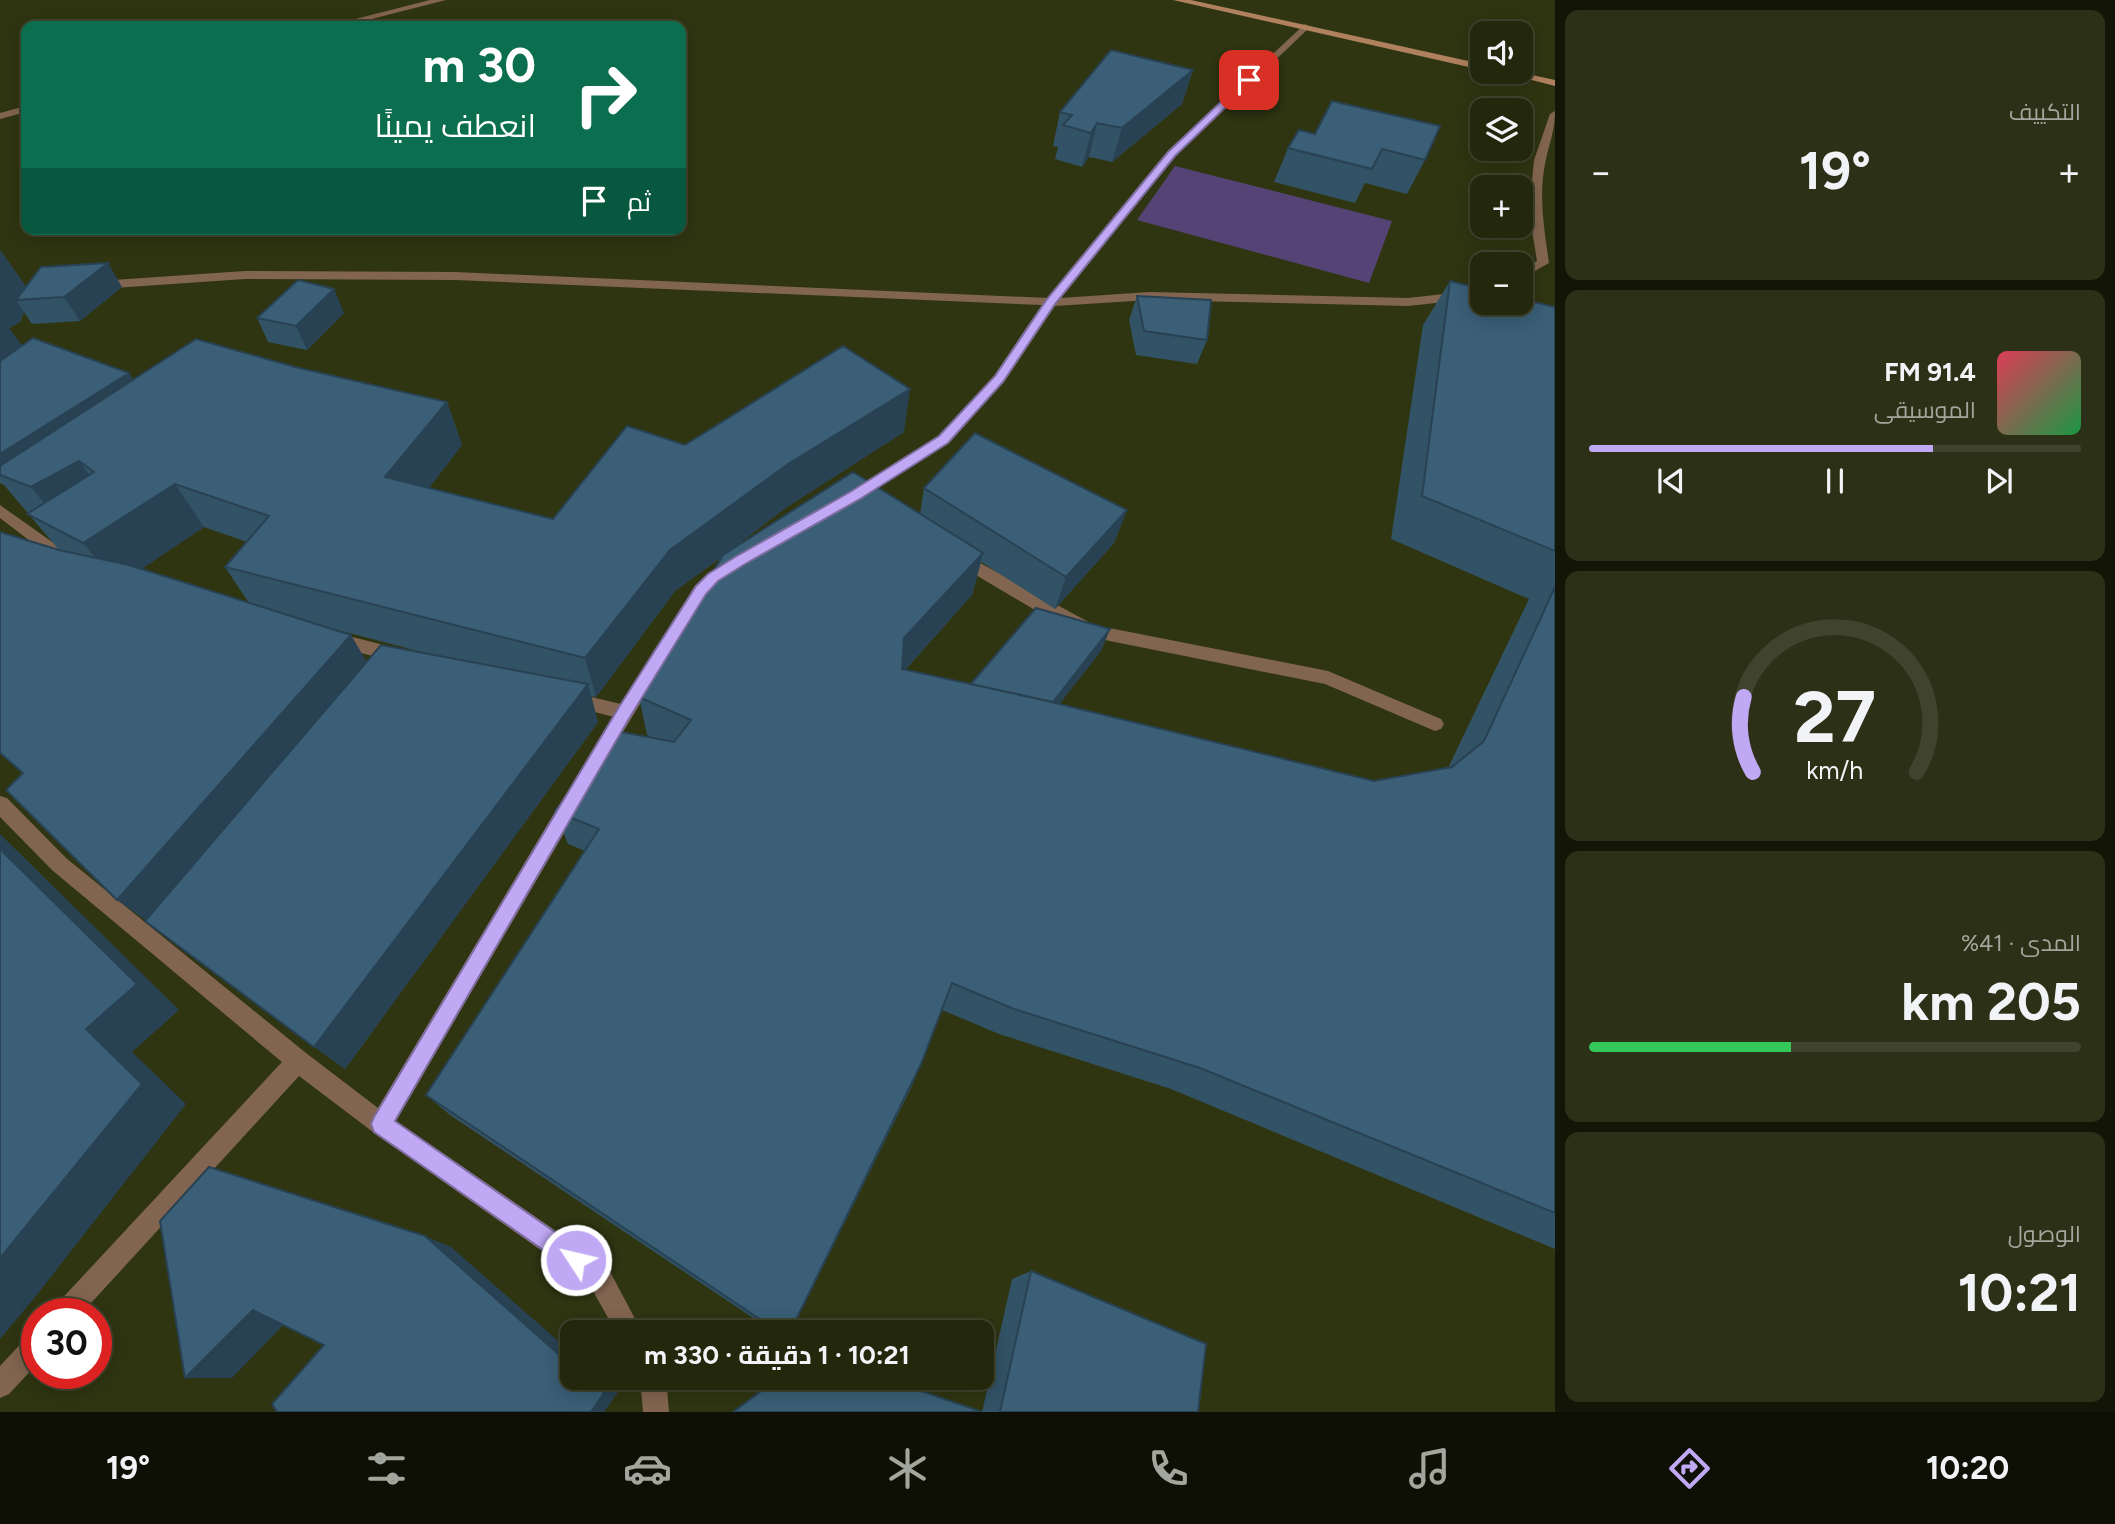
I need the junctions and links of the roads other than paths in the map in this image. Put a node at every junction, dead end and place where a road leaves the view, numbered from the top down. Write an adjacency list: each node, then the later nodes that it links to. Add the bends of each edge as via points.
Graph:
1 (441, 0): 3 (street)
2 (1178, 0): 4 (street)
3 (354, 21)
4 (1305, 27): 5 (street); 14 (street, via 1171,154)
5 (1470, 64)
6 (1533, 78): 7 (street)
7 (1555, 83)
8 (21, 110): 10 (street)
9 (1555, 114): 11 (street, via 1539,160 1535,211)
10 (0, 116)
11 (1549, 265)
12 (82, 286): 14 (street, via 245,275 455,276)
13 (1470, 291): 14 (street, via 1408,302 1149,296)
14 (1051, 302): 15 (street, via 999,379 944,439)
15 (855, 500)
16 (0, 510): 19 (street)
17 (946, 550): 24 (street, via 1091,631 1328,678)
18 (740, 561): 23 (street, via 701,590)
19 (82, 569)
20 (317, 636): 21 (street)
21 (418, 661)
22 (547, 693): 23 (street)
23 (625, 712): 27 (street)
24 (1435, 724)
25 (0, 804): 26 (street, via 59,864)
26 (298, 1060): 27 (street); 28 (street)
27 (382, 1124): 29 (street, via 598,1275)
28 (80, 1298)
29 (623, 1320)
30 (21, 1362): 31 (street)
31 (0, 1385)
32 (654, 1390): 33 (street)
33 (656, 1412)

